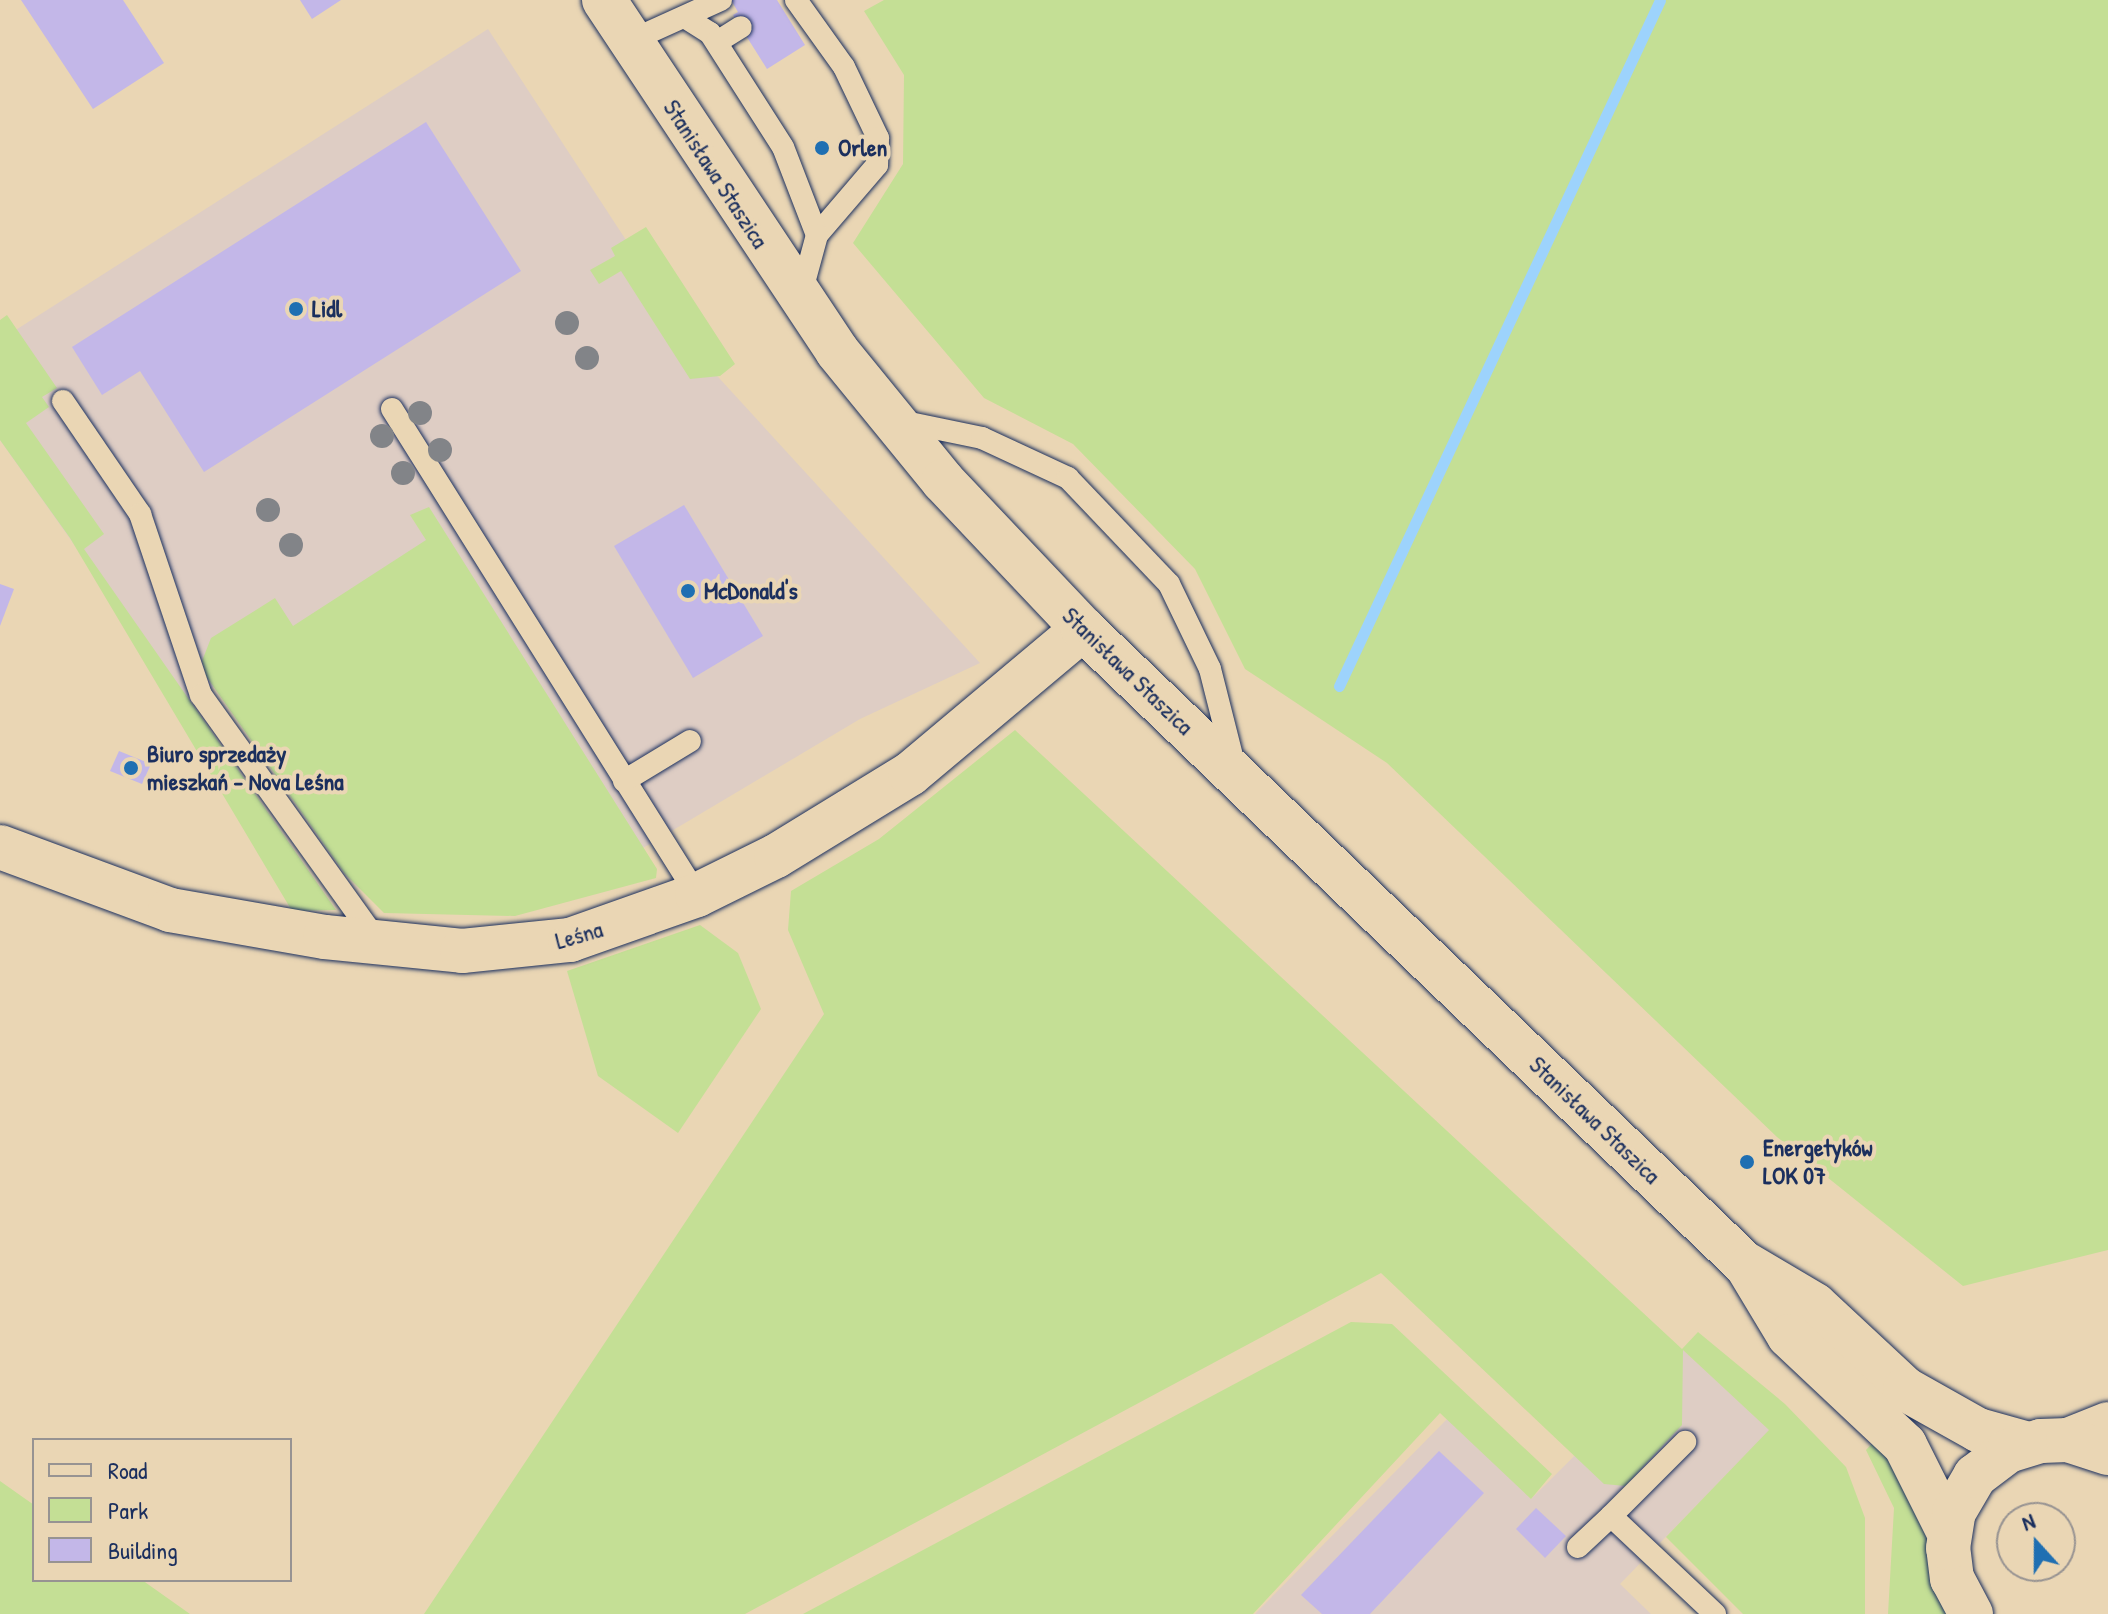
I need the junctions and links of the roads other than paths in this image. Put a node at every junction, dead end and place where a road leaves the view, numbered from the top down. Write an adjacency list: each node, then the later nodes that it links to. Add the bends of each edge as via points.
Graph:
1 (604, 0): 6 (main road, Stanisława Staszica)
2 (721, 0): 4 (lane)
3 (787, 1): 8 (lane, via 844,67 878,138 877,165)
4 (686, 18): 6 (lane); 7 (lane)
5 (741, 27): 7 (lane)
6 (630, 41): 9 (main road, Stanisława Staszica)
7 (717, 42): 8 (lane, via 783,147)
8 (817, 235): 9 (lane)
9 (799, 299): 12 (main road, Stanisława Staszica)
10 (63, 401): 19 (lane, via 140,514 201,695)
11 (392, 409): 16 (lane)
12 (892, 420): 13 (main road, Stanisława Staszica); 15 (lane, via 982,438 1068,478 1169,584 1210,669)
13 (1083, 629): 15 (main road, Stanisława Staszica); 18 (main road, Leśna, via 910,774 737,878)
14 (690, 741): 16 (lane)
15 (1237, 777): 20 (main road, Stanisława Staszica)
16 (624, 781): 18 (lane)
17 (0, 847): 19 (main road, Leśna, via 170,910)
18 (697, 895): 19 (main road, Leśna, via 570,940 513,951)
19 (378, 942)
20 (1744, 1263): 23 (main road, Stanisława Staszica, via 1815,1305 1905,1389 1978,1430); 25 (main road, Stanisława Staszica, via 1789,1336 1905,1445)
21 (2108, 1424): 23 (main road)
22 (1685, 1442): 24 (lane)
23 (2068, 1446): 25 (main road, via 1975,1476)
24 (1611, 1516): 26 (lane); 28 (lane)
25 (1949, 1533): 27 (main road, via 1949,1564)
26 (1578, 1547)
27 (1966, 1612)
28 (1715, 1614)

